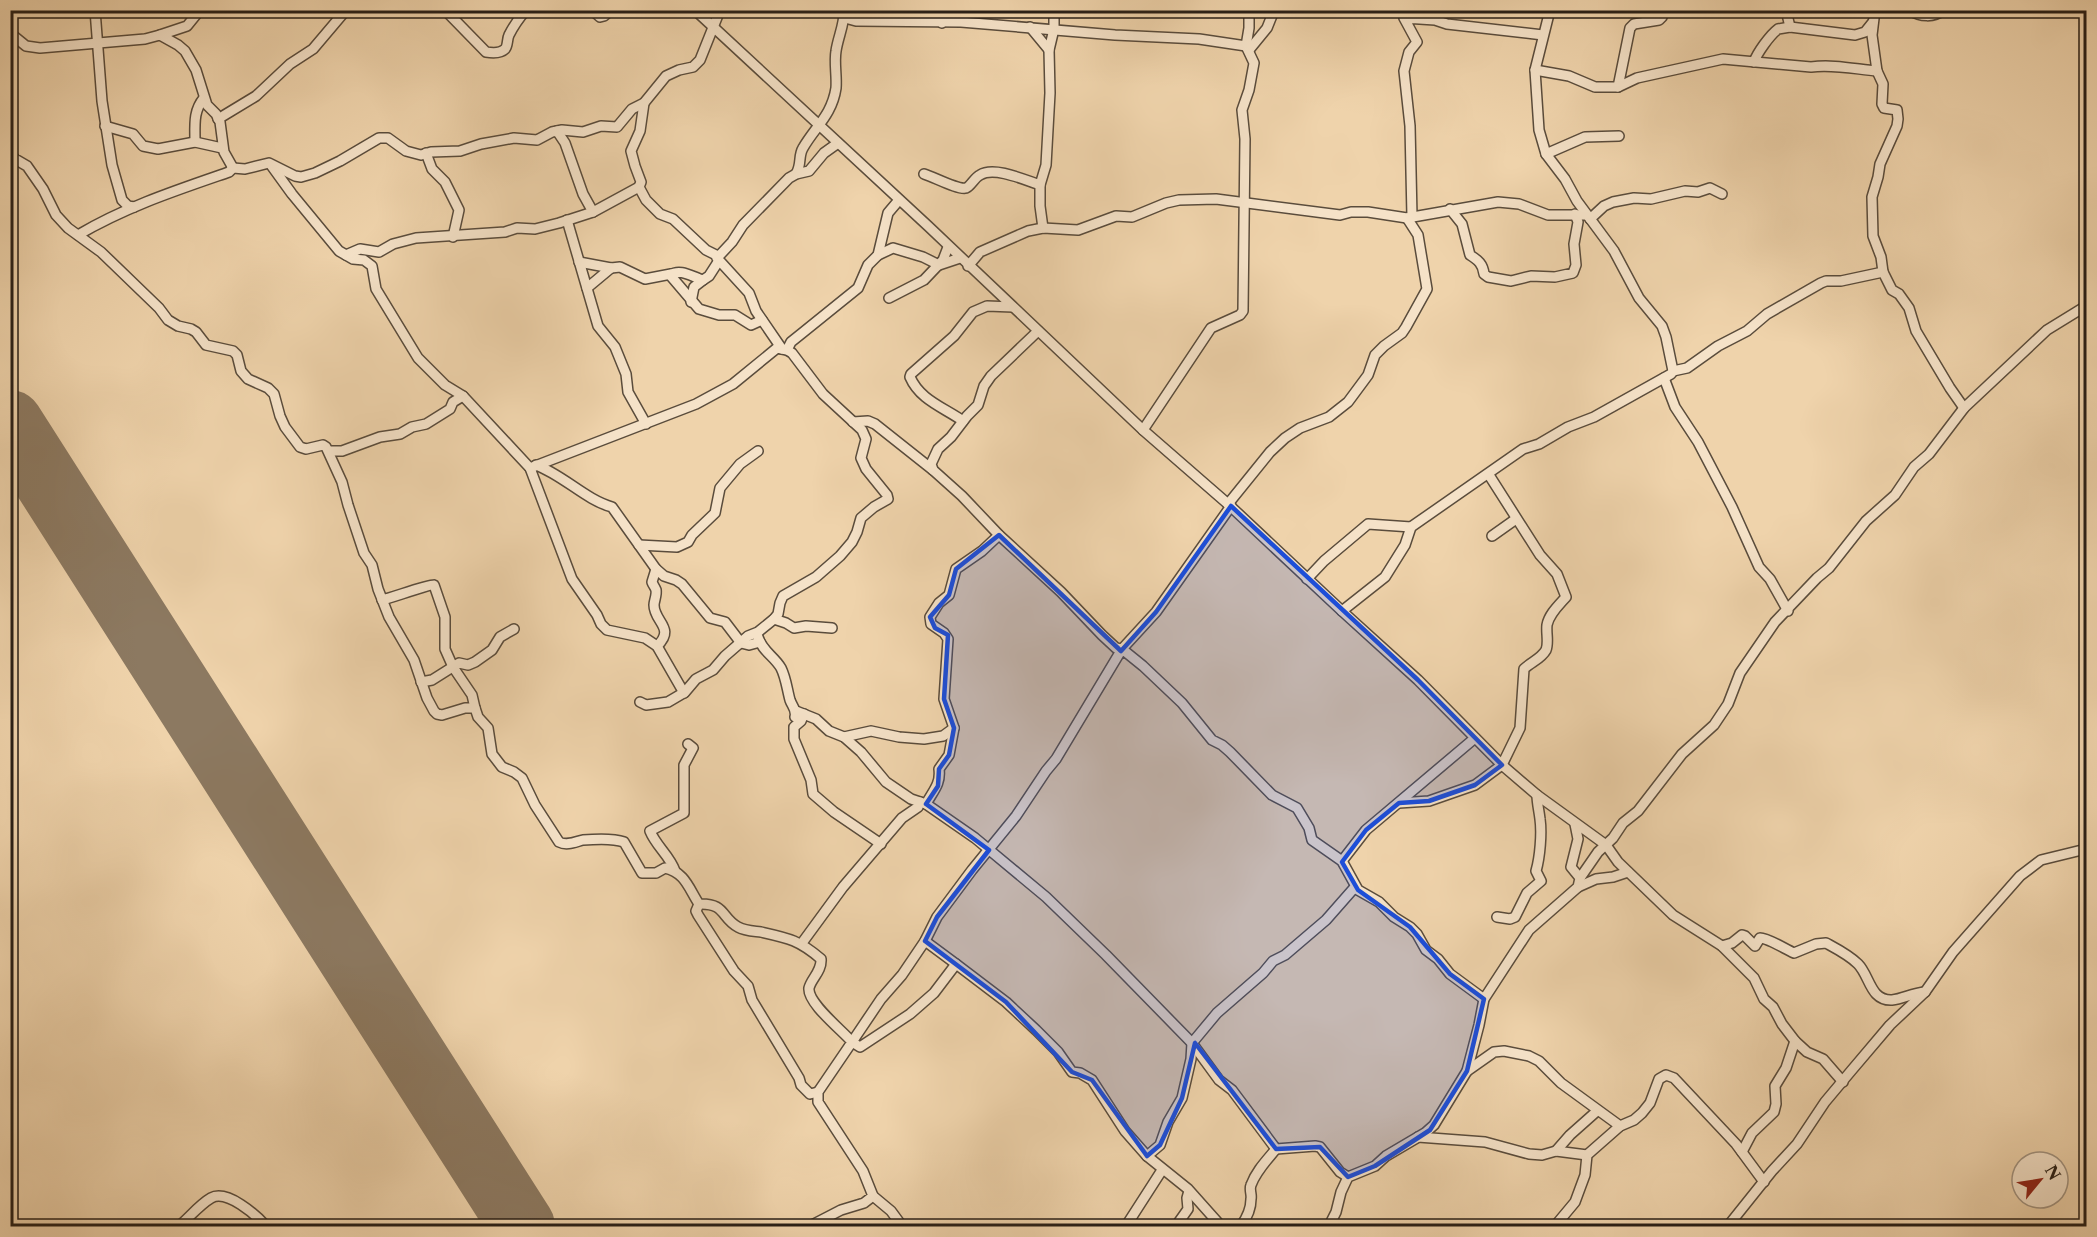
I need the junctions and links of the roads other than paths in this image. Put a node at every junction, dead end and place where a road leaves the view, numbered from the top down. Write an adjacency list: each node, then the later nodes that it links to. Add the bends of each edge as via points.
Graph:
1 (95, 10): 32 (street)
2 (200, 10): 30 (street, via 187,26)
3 (346, 10): 43 (street, via 313,49 290,64 256,96)
4 (445, 10): 5 (street, via 491,53 504,51)
5 (526, 10)
6 (592, 10): 7 (street, via 600,17)
7 (610, 10)
8 (696, 10): 27 (street)
9 (720, 10): 27 (street)
10 (1054, 10): 28 (street)
11 (1335, 10): 20 (street)
12 (1396, 10): 23 (street)
13 (1550, 10): 31 (street)
14 (1664, 10): 40 (street, via 1659,20 1630,28)
15 (1786, 10): 26 (street)
16 (1875, 10): 24 (street)
17 (1910, 10): 18 (street, via 1926,16)
18 (1944, 10)
19 (1250, 11): 20 (street); 33 (street)
20 (1273, 13): 33 (street, via 1267,28)
21 (844, 14): 22 (street, via 856,21); 45 (street, via 836,52 836,86)
22 (944, 16): 25 (street, via 956,22)
23 (1405, 17): 31 (street); 70 (street, via 1417,42 1409,52 1404,70 1410,126)
24 (1873, 22): 26 (street, via 1865,32 1855,35); 35 (street)
25 (1030, 27): 28 (street); 34 (street)
26 (1790, 27): 36 (street, via 1774,31)
27 (714, 28): 42 (street, via 693,68 666,76); 45 (street)
28 (1054, 29): 33 (street, via 1199,39); 34 (street)
29 (10, 33): 32 (street, via 30,47)
30 (160, 35): 32 (street); 41 (street, via 185,51 196,70)
31 (1543, 35): 38 (street)
32 (98, 43): 44 (street)
33 (1248, 48): 63 (street, via 1254,63 1242,110)
34 (1049, 50): 58 (street, via 1046,165)
35 (1876, 58): 37 (street); 39 (street)
36 (1754, 62): 37 (street); 40 (street, via 1707,61 1637,78)
37 (1856, 68): 39 (street)
38 (1535, 70): 40 (street, via 1569,76 1595,87); 53 (street, via 1539,130)
39 (1877, 71): 86 (street, via 1883,84 1883,106 1897,110 1898,119 1872,196 1873,236)
40 (1618, 87)
41 (204, 98): 43 (street); 48 (street, via 194,117)
42 (644, 103): 46 (street, via 632,109 617,127); 59 (street, via 640,131 631,151 641,182)
43 (218, 119): 50 (street)
44 (105, 126): 48 (street, via 133,134 142,146 158,149); 61 (street)
45 (820, 126): 49 (street); 56 (street, via 801,152)
46 (557, 131): 52 (street, via 537,140 514,138 460,151); 67 (street)
47 (1619, 136): 53 (street, via 1585,137)
48 (195, 142): 50 (street)
49 (838, 143): 56 (street, via 808,171); 62 (street)
50 (222, 148): 55 (street)
51 (10, 153): 74 (street, via 27,166 56,216)
52 (426, 153): 54 (street, via 412,153 388,138 379,138 307,176 295,176); 76 (street, via 459,210)
53 (1546, 154): 71 (street)
54 (269, 163): 55 (street); 78 (street)
55 (233, 168): 64 (street)
56 (796, 174): 81 (street, via 743,225)
57 (924, 174): 58 (street, via 962,188 989,172)
58 (1040, 185): 73 (street)
59 (639, 188): 67 (street); 81 (street, via 660,214 673,219)
60 (1722, 194): 71 (street, via 1710,188 1651,199 1634,198 1604,206)
61 (122, 200): 64 (street); 66 (street)
62 (899, 200): 77 (street); 79 (street, via 888,213)
63 (1244, 202): 70 (street, via 1315,213 1368,212); 73 (street, via 1179,200 1078,230); 106 (street, via 1242,314 1211,328)
64 (134, 207): 66 (street)
65 (1450, 209): 68 (street, via 1498,202 1519,204 1548,215); 68 (street, via 1462,224 1470,255 1484,267 1484,274 1511,281 1573,273 1578,222); 69 (street)
66 (122, 211): 74 (street)
67 (593, 212): 72 (street)
68 (1575, 214): 71 (street)
69 (1424, 216): 70 (street); 75 (street)
70 (1410, 217): 75 (street)
71 (1588, 217): 97 (street, via 1624,268 1639,298 1662,326)
72 (567, 220): 76 (street, via 535,229); 82 (street)
73 (1043, 228): 84 (street, via 993,245 980,252)
74 (78, 235): 107 (street, via 173,324 191,329 206,345 233,351 248,379 274,394 285,427 300,447 323,445)
75 (1418, 236): 112 (street, via 1427,289 1402,333 1375,355 1368,375 1348,402 1329,417 1285,438)
76 (453, 237): 78 (street, via 416,238 380,252 360,249)
77 (948, 246): 80 (street); 83 (street)
78 (346, 255): 99 (street, via 372,266 376,289 396,324 418,358)
79 (878, 255): 83 (street, via 893,248); 96 (street, via 854,292)
80 (960, 258): 83 (street); 84 (street)
81 (718, 259): 88 (street); 94 (street, via 749,293)
82 (579, 262): 85 (street); 89 (street)
83 (939, 265): 90 (street, via 924,280)
84 (968, 266): 93 (street)
85 (610, 268): 87 (street, via 620,267 645,279); 89 (street)
86 (1883, 272): 97 (street, via 1821,283 1686,368); 102 (street, via 1892,290 1909,308 1920,339)
87 (671, 274): 88 (street, via 682,272); 91 (street)
88 (703, 280): 91 (street, via 694,287)
89 (587, 288): 105 (street, via 598,326 615,347 626,374 628,392)
90 (889, 298)
91 (691, 302): 94 (street, via 705,312 735,315 751,325)
92 (2086, 306): 102 (street, via 2047,330)
93 (1012, 307): 95 (street); 103 (street, via 987,306 973,312 954,336 911,374 911,381 929,401)
94 (762, 320): 96 (street)
95 (1038, 331): 103 (street, via 991,376 978,405); 106 (street)
96 (784, 349): 104 (street, via 792,353 823,394); 105 (street, via 773,351 733,384)
97 (1673, 371): 98 (street)
98 (1664, 378): 111 (street, via 1594,417 1524,449); 122 (street, via 1675,407 1713,471 1759,567)
99 (445, 385): 100 (street); 101 (street)
100 (463, 396): 101 (street); 109 (street)
101 (453, 402): 107 (street, via 450,409 426,424 342,451)
102 (1964, 408): 122 (street, via 1895,495 1866,521)
103 (963, 421): 110 (street, via 938,449 932,459)
104 (853, 422): 110 (street, via 875,423); 123 (street, via 866,439 861,458 866,469 888,499 861,518 852,542 828,567 783,597)
105 (646, 424): 109 (street)
106 (1143, 430): 112 (street)
107 (329, 451): 120 (street)
108 (758, 451): 117 (street, via 740,464 720,488 715,513 688,542 677,548)
109 (533, 467): 117 (street, via 563,478 601,504 612,507); 128 (street, via 572,579 601,624 607,630 645,638)
110 (933, 470): 115 (street)
111 (1489, 475): 113 (street); 114 (street)
112 (1229, 505): 119 (street); 129 (street, via 1155,612)
113 (1516, 519): 116 (street); 140 (street, via 1557,574 1566,597 1547,623 1545,651 1524,669 1520,728)
114 (1411, 528): 119 (street, via 1368,524); 121 (street, via 1385,577)
115 (999, 536): 129 (street); 136 (street, via 956,569 949,595 930,618 930,624 948,639 944,699)
116 (1492, 536)
117 (639, 544): 118 (street)
118 (656, 569): 127 (street, via 682,584 710,618 725,622); 128 (street, via 651,582 656,590 654,606 664,633)
119 (1307, 579): 121 (street)
120 (382, 600): 130 (street, via 434,585 446,616 445,649); 131 (street, via 414,660)
121 (1342, 611): 138 (street)
122 (1788, 611): 146 (street, via 1775,622 1740,673 1728,704 1714,725 1682,754)
123 (774, 619): 124 (street, via 794,628); 126 (street)
124 (832, 628)
125 (514, 629): 130 (street, via 475,662)
126 (759, 637): 127 (street, via 749,645); 135 (street, via 761,646 781,669 791,703)
127 (741, 643): 132 (street, via 714,670)
128 (657, 646): 132 (street)
129 (1122, 650): 148 (street, via 1056,759); 149 (street, via 1182,703 1212,740 1230,752 1272,795 1297,808 1312,840)
130 (453, 667): 131 (street); 134 (street, via 472,695)
131 (421, 682): 134 (street, via 437,714)
132 (685, 688): 133 (street, via 668,702)
133 (640, 702)
134 (475, 708): 150 (street, via 488,728 492,754 502,767 522,778 558,843 617,840 626,844 642,873 665,868)
135 (800, 713): 137 (street); 145 (street, via 794,739 813,794)
136 (954, 728): 137 (street, via 943,736 924,739 871,731); 142 (street, via 949,754 939,769 940,780)
137 (844, 737): 142 (street, via 886,782)
138 (1475, 738): 140 (street); 143 (street)
139 (688, 744): 150 (street, via 693,748 684,765 684,813 650,831)
140 (1502, 765): 141 (street); 143 (street, via 1475,785 1428,801)
141 (1537, 795): 144 (street); 155 (street, via 1541,821 1536,871 1541,881 1527,893 1515,917)
142 (923, 803): 145 (street, via 902,818); 148 (street)
143 (1399, 803): 149 (street, via 1366,830)
144 (1575, 824): 146 (street); 152 (street, via 1578,839 1571,867)
145 (881, 844): 157 (street)
146 (1606, 846): 151 (street); 152 (street)
147 (2086, 849): 160 (street, via 2040,860 2020,876 1953,952)
148 (989, 850): 156 (street, via 937,917); 164 (street, via 1046,897)
149 (1342, 861): 153 (street)
150 (675, 871): 154 (street, via 684,878)
151 (1628, 872): 152 (street); 158 (street, via 1673,915)
152 (1579, 882): 161 (street, via 1529,930)
153 (1355, 887): 161 (street, via 1410,927 1450,975); 164 (street, via 1326,920 1217,1013)
154 (699, 904): 157 (street, via 720,908 734,925 747,931); 167 (street, via 698,915 748,986 752,1000 801,1085)
155 (1497, 918)
156 (925, 941): 159 (street); 163 (street)
157 (802, 943): 163 (street, via 822,962 809,988 812,1001)
158 (1722, 946): 160 (street, via 1742,935 1755,946 1760,938 1766,938 1794,952 1826,943 1862,969 1878,996 1893,1000); 162 (street, via 1754,978 1764,999)
159 (956, 964): 163 (street, via 934,993 910,1014 860,1047); 175 (street, via 1030,1024 1072,1072 1092,1080 1125,1131)
160 (1925, 992): 166 (street, via 1890,1025)
161 (1484, 999): 165 (street)
162 (1795, 1041): 166 (street, via 1823,1059); 173 (street, via 1775,1086 1774,1112 1752,1133)
163 (852, 1042): 167 (street)
164 (1192, 1043): 171 (street); 175 (street, via 1182,1098)
165 (1467, 1071): 168 (street, via 1494,1053 1529,1056 1539,1060 1561,1083); 170 (street, via 1434,1125)
166 (1843, 1082): 178 (street)
167 (814, 1093): 180 (street, via 863,1171)
168 (1598, 1111): 169 (street); 172 (street)
169 (1620, 1126): 173 (street, via 1642,1113 1659,1079 1670,1076); 174 (street)
170 (1417, 1137): 172 (street, via 1485,1142 1529,1154); 177 (street, via 1375,1166)
171 (1276, 1149): 177 (street, via 1320,1147); 188 (street, via 1254,1178)
172 (1556, 1151): 174 (street)
173 (1742, 1152): 178 (street)
174 (1587, 1155): 190 (street, via 1585,1175 1575,1202)
175 (1151, 1157): 176 (street)
176 (1162, 1170): 179 (street); 185 (street)
177 (1348, 1177): 189 (street)
178 (1764, 1182): 191 (street)
179 (1189, 1191): 186 (street, via 1188,1209); 187 (street)
180 (873, 1196): 183 (street); 184 (street)
181 (179, 1227): 182 (street, via 212,1197 222,1195)
182 (266, 1227)
183 (810, 1227)
184 (902, 1227)
185 (1126, 1227)
186 (1176, 1227)
187 (1221, 1227)
188 (1241, 1227)
189 (1329, 1227)
190 (1555, 1227)
191 (1728, 1227)

